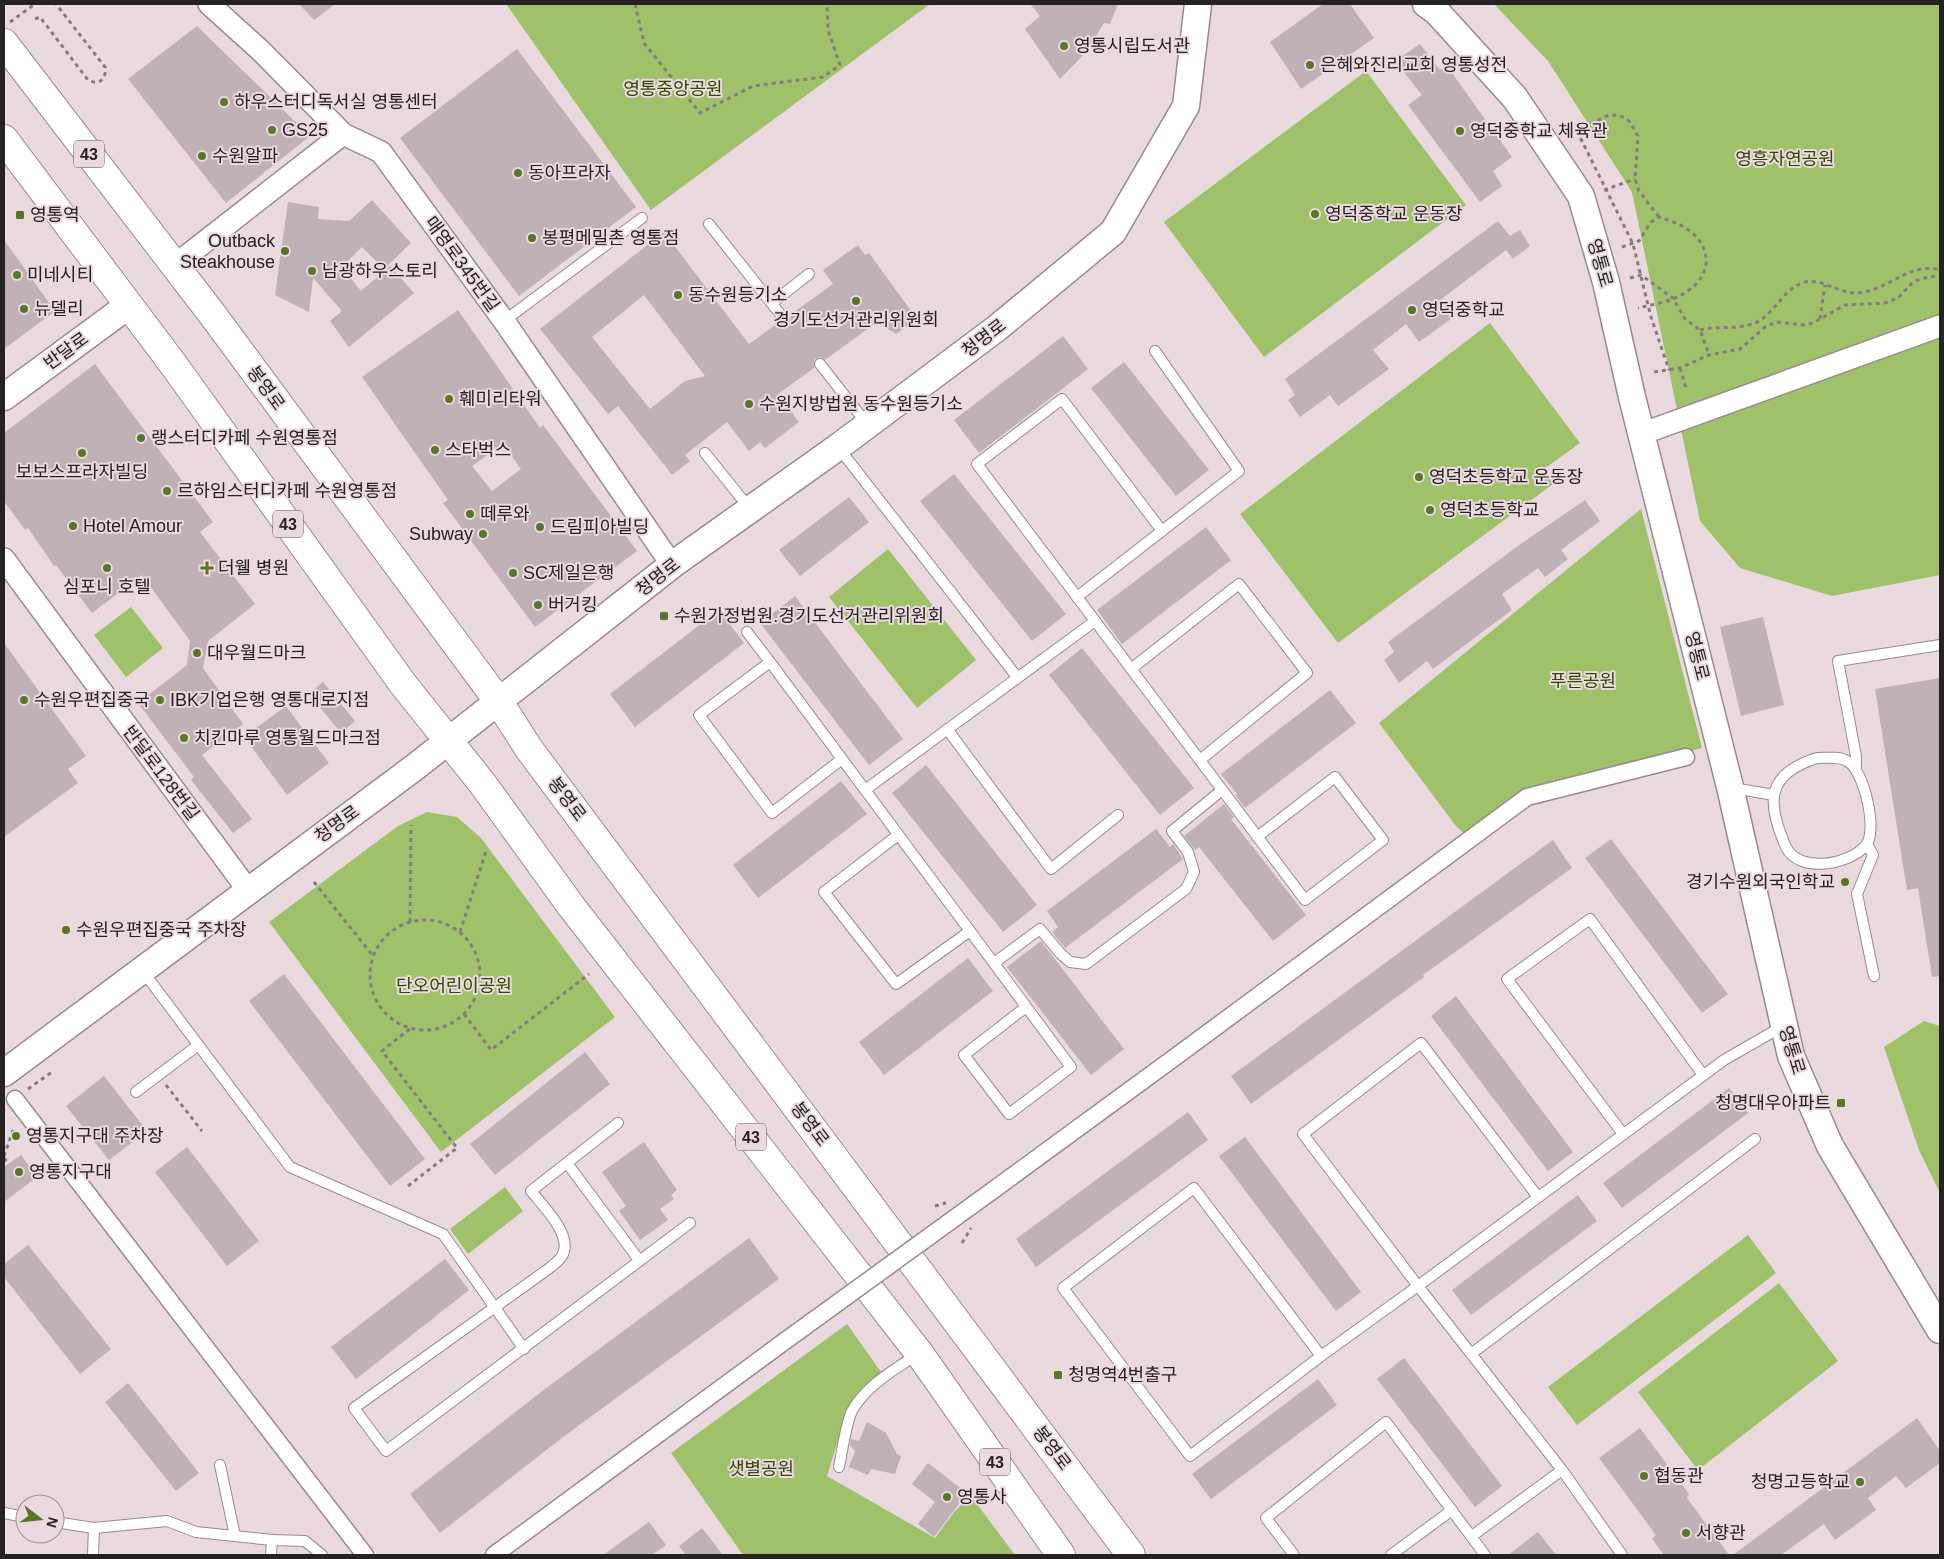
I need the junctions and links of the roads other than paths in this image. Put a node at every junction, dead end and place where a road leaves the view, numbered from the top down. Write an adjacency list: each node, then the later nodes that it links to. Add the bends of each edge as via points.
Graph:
1 (208, 4): 5 (street, 매영로345번길, via 260,50)
2 (1198, 4): 19 (street, 청명로, via 1186,106 1113,232 997,328)
3 (1426, 4): 20 (street, 영통로, via 1516,98 1581,196 1606,282)
4 (4, 43): 9 (main road, 봉영로 / 43)
5 (342, 134): 9 (street); 14 (street, 매영로345번길, via 381,152)
6 (4, 139): 12 (main road, 43)
7 (642, 218): 14 (lane)
8 (709, 224): 11 (lane)
9 (175, 265): 34 (main road, 봉영로 / 43)
10 (809, 274): 11 (lane)
11 (772, 303): 13 (lane)
12 (129, 306): 18 (street, 반달로); 36 (main road, 43, via 403,684)
13 (784, 319)
14 (504, 321): 26 (street, 매영로345번길)
15 (1940, 326): 20 (street)
16 (1155, 351): 24 (lane, via 1239,471)
17 (820, 364): 19 (lane)
18 (4, 397)
19 (867, 425): 21 (street, 청명로)
20 (1641, 434): 41 (street, 영통로)
21 (838, 447): 23 (street, 청명로); 33 (lane)
22 (705, 453): 23 (lane)
23 (750, 509): 26 (street, 청명로)
24 (1162, 531): 27 (lane); 27 (lane, via 1062,399 977,464)
25 (4, 559): 49 (street, 반달로128번길)
26 (672, 565): 34 (street, 청명로)
27 (1077, 597): 28 (lane)
28 (1095, 621): 32 (lane); 33 (lane)
29 (747, 632): 31 (lane)
30 (1940, 645): 40 (lane, via 1838,661)
31 (770, 662): 38 (lane); 38 (lane, via 699,715 772,812)
32 (1131, 669): 39 (lane); 39 (lane, via 1240,584 1307,673)
33 (1017, 677): 35 (lane)
34 (499, 702): 36 (street, 청명로); 90 (main road, 봉영로 / 43, via 529,749)
35 (947, 729): 42 (lane); 45 (lane, via 1051,869)
36 (449, 741): 49 (street, 청명로); 72 (main road, 43, via 572,906)
37 (1686, 757): 88 (street, bridge, via 1528,797)
38 (842, 759): 42 (lane)
39 (1200, 760): 43 (lane)
40 (1856, 768): 44 (lane, via 1847,760 1836,758 1817,758 1800,763 1786,772 1775,786); 48 (lane, via 1863,783 1870,819)
41 (1730, 787): 44 (lane); 55 (street, 영통로)
42 (865, 790): 46 (lane)
43 (1222, 790): 47 (lane); 51 (lane, via 1172,831 1188,852 1194,872 1186,889 1086,964 1070,962 1040,929)
44 (1774, 794): 48 (lane, via 1782,838 1790,854 1802,862 1838,861)
45 (1118, 814)
46 (898, 835): 50 (lane); 50 (lane, via 824,892 896,984)
47 (1257, 837): 47 (lane, via 1335,777 1383,840 1305,900)
48 (1867, 844): 53 (lane, via 1873,855 1857,894)
49 (248, 890): 52 (street, 청명로)
50 (970, 931): 51 (lane)
51 (994, 963): 54 (lane)
52 (142, 970): 56 (lane); 57 (street, 청명로)
53 (1874, 976)
54 (1026, 1007): 54 (lane, via 964,1055 1009,1114 1072,1067)
55 (1784, 1025): 58 (lane); 70 (street, 영통로, via 1791,1056 1830,1146)
56 (197, 1046): 59 (lane); 69 (lane, via 290,1167 443,1234)
57 (4, 1073)
58 (1703, 1075): 62 (lane); 62 (lane, via 1590,919 1507,979)
59 (136, 1092)
60 (15, 1099): 87 (street)
61 (618, 1123): 64 (lane)
62 (1623, 1134): 65 (lane)
63 (1755, 1138): 73 (lane)
64 (567, 1163): 67 (lane); 69 (lane, via 531,1191 563,1234 566,1245 562,1257)
65 (1538, 1197): 68 (lane); 68 (lane, via 1421,1043 1303,1134)
66 (690, 1223): 67 (lane)
67 (639, 1260): 71 (lane)
68 (1418, 1286): 73 (lane); 74 (lane)
69 (495, 1307): 71 (lane); 71 (lane, via 354,1408 386,1451)
70 (1940, 1330)
71 (524, 1349)
72 (919, 1354): 76 (lane, via 891,1372 860,1399 851,1412); 89 (main road, 43)
73 (1471, 1354): 77 (lane)
74 (1321, 1356): 74 (lane, via 1190,1456 1063,1288 1194,1188)
75 (220, 1465): 81 (lane)
76 (839, 1467)
77 (1562, 1470): 82 (lane); 94 (lane)
78 (1452, 1510): 82 (lane); 91 (lane, via 1386,1422 1266,1518); 92 (lane)
79 (65, 1524): 80 (lane)
80 (94, 1528): 81 (lane, via 168,1521 196,1532); 84 (lane)
81 (235, 1536): 83 (lane)
82 (1472, 1536): 93 (lane)
83 (272, 1540): 85 (lane); 86 (lane, via 305,1541)
84 (93, 1555)
85 (271, 1555)
86 (322, 1555)
87 (365, 1555)
88 (494, 1555)
89 (1061, 1555)
90 (1131, 1555)
91 (1294, 1555)
92 (1391, 1555)
93 (1486, 1555)
94 (1622, 1555)

